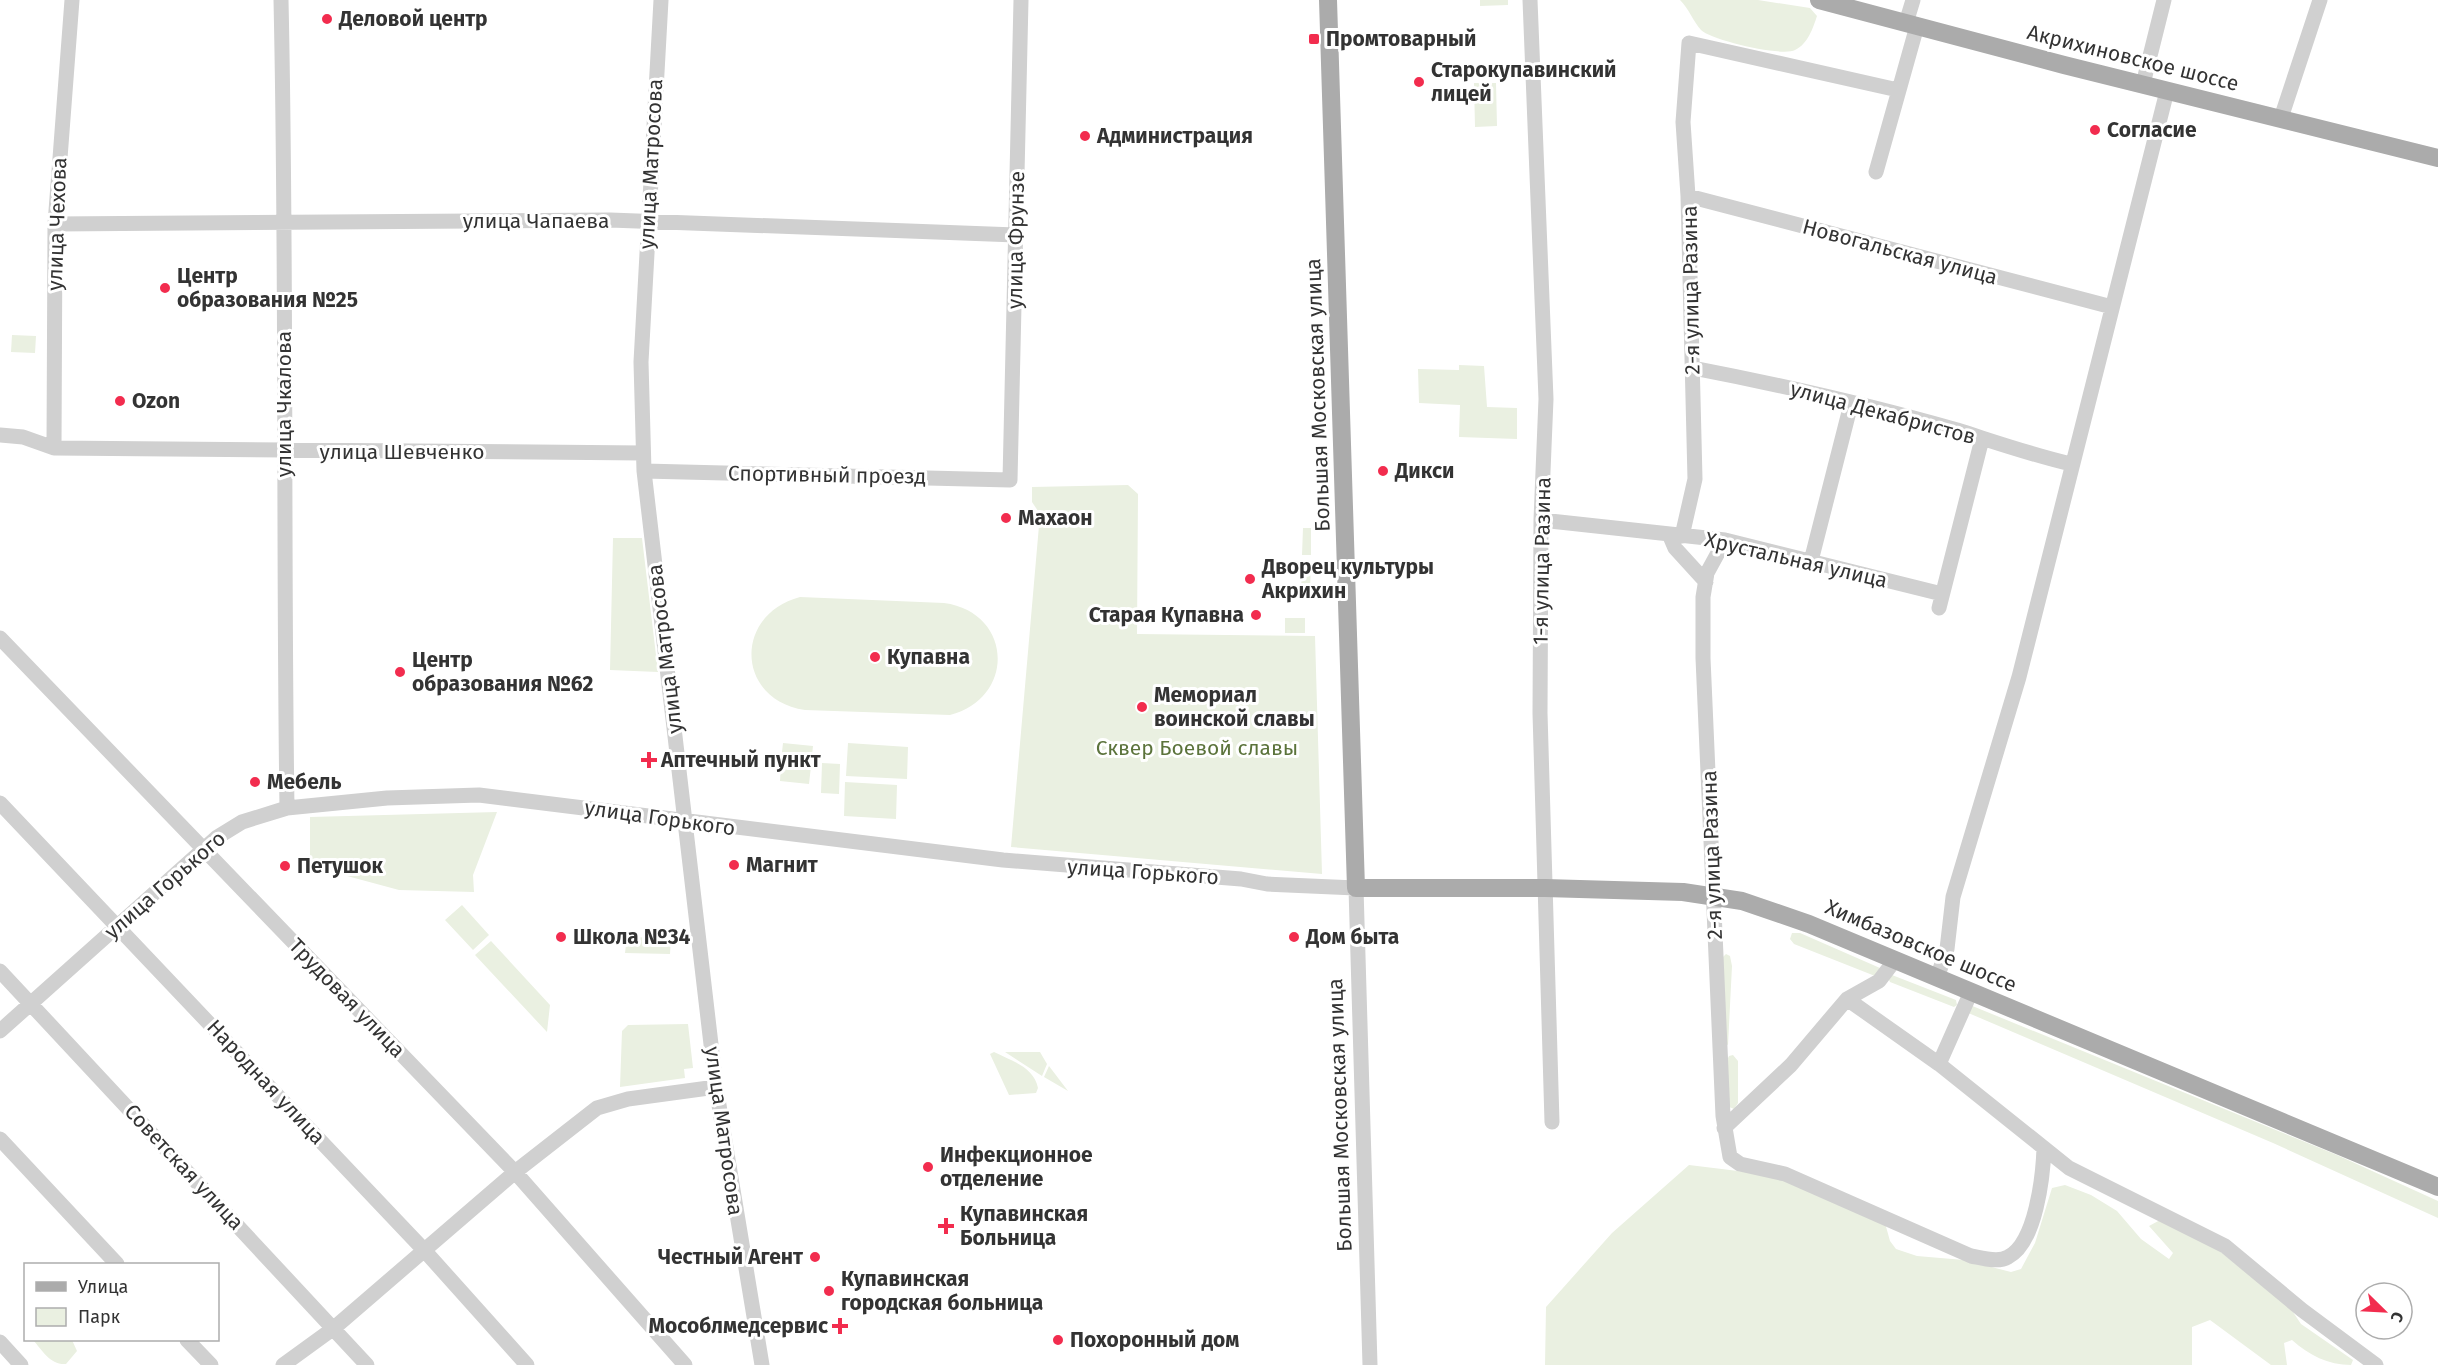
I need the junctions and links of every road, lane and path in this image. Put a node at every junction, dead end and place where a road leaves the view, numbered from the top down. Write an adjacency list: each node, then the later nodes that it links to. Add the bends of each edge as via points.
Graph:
1 (72, 0): 21 (street, улица Чехова)
2 (281, 0): 20 (street, улица Чкалова)
3 (661, 0): 19 (street, улица Матросова)
4 (1021, 0): 22 (street, улица Фрунзе)
5 (1329, 0): 44 (main road, Большая Московская улица)
6 (1530, 0): 34 (street, 1-я улица Разина, via 1546,399)
7 (1819, 0): 11 (main road, Акрихиновское шоссе)
8 (1913, 0): 11 (street)
9 (2164, 0): 12 (street)
10 (2320, 0): 15 (street)
11 (1911, 24): 12 (main road, Акрихиновское шоссе); 13 (street)
12 (2143, 84): 14 (main road, Акрихиновское шоссе)
13 (1898, 90): 17 (street); 18 (street, 2-я улица Разина, via 1689,44 1683,122)
14 (2167, 91): 15 (main road, Акрихиновское шоссе); 23 (street)
15 (2282, 118): 16 (main road, Акрихиновское шоссе)
16 (2438, 158)
17 (1876, 172)
18 (1688, 196): 23 (street, Новогальская улица); 24 (street, 2-я улица Разина)
19 (647, 222): 20 (street, улица Чапаева); 22 (street, улица Чапаева); 30 (street, улица Матросова, via 641,362)
20 (286, 224): 21 (street, улица Чапаева); 29 (street, улица Чкалова)
21 (55, 225): 28 (street, улица Чехова)
22 (1016, 235): 33 (street, улица Фрунзе)
23 (2112, 308): 31 (street)
24 (1693, 368): 25 (street, улица Декабристов); 35 (street, 2-я улица Разина, via 1695,479)
25 (1851, 404): 27 (street, улица Декабристов); 37 (street)
26 (0, 435): 28 (street, via 23,436)
27 (1982, 439): 31 (street, улица Декабристов); 37 (street, Хрустальная улица, via 1940,601)
28 (54, 448): 29 (street, улица Шевченко)
29 (283, 451): 30 (street, улица Шевченко); 41 (street, улица Чкалова)
30 (643, 453): 32 (street, улица Матросова)
31 (2072, 464): 50 (street, via 2019,677 1953,897 1947,949)
32 (644, 471): 33 (street, Спортивный проезд); 42 (street, улица Матросова)
33 (1010, 480)
34 (1541, 520): 35 (street, Хрустальная улица); 45 (street, 1-я улица Разина, via 1540,713)
35 (1675, 535): 36 (street, Хрустальная улица); 38 (street, via 1675,548)
36 (1725, 540): 37 (street, Хрустальная улица); 38 (street, 2-я улица Разина)
37 (1811, 561)
38 (1706, 582): 46 (street, 2-я улица Разина, via 1703,658)
39 (0, 638): 43 (street, Трудовая улица)
40 (0, 803): 47 (street, Народная улица)
41 (287, 808): 42 (street, улица Горького, via 387,798 478,795); 43 (street, улица Горького, via 242,822)
42 (685, 821): 44 (street, улица Горького, via 1083,868); 56 (street, улица Матросова)
43 (202, 849): 47 (street, улица Горького); 61 (street, Трудовая улица)
44 (1356, 888): 45 (main road, Химбазовское шоссе); 75 (street, Большая Московская улица)
45 (1545, 888): 46 (main road, Химбазовское шоссе, via 1659,890); 57 (street, 1-я улица Разина)
46 (1714, 896): 48 (main road, Химбазовское шоссе, via 1781,913); 58 (street, 2-я улица Разина)
47 (117, 925): 53 (street, улица Горького); 63 (street, Народная улица)
48 (1895, 960): 50 (main road, Химбазовское шоссе); 52 (street, via 1880,981)
49 (0, 971): 53 (street, Советская улица)
50 (1936, 978): 51 (main road, Химбазовское шоссе)
51 (1971, 992): 55 (street); 62 (main road, Химбазовское шоссе)
52 (1847, 999): 55 (street); 58 (street, via 1791,1065)
53 (31, 1003): 54 (street, улица Горького); 65 (street, Советская улица)
54 (0, 1031)
55 (1939, 1064): 60 (street)
56 (717, 1087): 61 (street, via 604,1105); 74 (street, улица Матросова)
57 (1552, 1122)
58 (1724, 1128): 60 (street, 2-я улица Разина, via 1730,1157 1740,1164 1785,1174 1971,1256 1996,1260 2008,1257 2020,1246 2032,1220 2042,1182)
59 (0, 1139): 64 (street)
60 (2044, 1148): 76 (street, via 2079,1174 2224,1246)
61 (515, 1172): 63 (street); 73 (street, Трудовая улица)
62 (2438, 1187)
63 (424, 1250): 65 (street); 72 (street, Народная улица)
64 (116, 1263)
65 (334, 1328): 70 (street); 71 (street, Советская улица)
66 (189, 1341): 69 (street)
67 (0, 1342): 68 (street)
68 (21, 1365)
69 (211, 1365)
70 (284, 1365)
71 (367, 1365)
72 (527, 1365)
73 (685, 1365)
74 (762, 1365)
75 (1370, 1365)
76 (2376, 1365)

